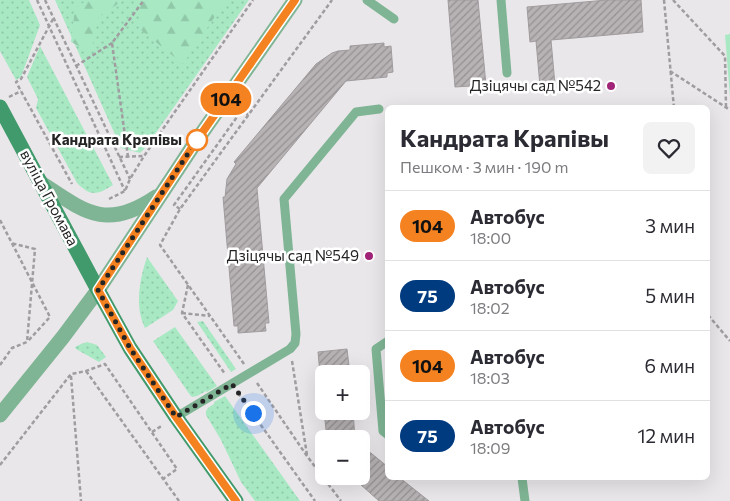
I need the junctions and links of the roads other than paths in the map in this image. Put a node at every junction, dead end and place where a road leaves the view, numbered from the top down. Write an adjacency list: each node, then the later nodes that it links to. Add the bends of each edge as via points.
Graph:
1 (295, 0): 9 (street)
2 (367, 0): 4 (lane)
3 (501, 0): 5 (lane)
4 (394, 19)
5 (506, 73)
6 (0, 107): 8 (main road, вуліца Громава)
7 (379, 109): 13 (lane, via 356,112 284,199 295,343)
8 (41, 183): 9 (street, via 79,207 100,215 118,215 136,209); 10 (main road, вуліца Громава)
9 (161, 193): 10 (street)
10 (98, 290): 12 (street); 13 (main road, вуліца Громава, via 130,348)
11 (385, 343): 14 (lane, via 376,349)
12 (0, 415)
13 (176, 417): 16 (main road, вуліца Громава)
14 (385, 433)
15 (522, 480): 17 (lane)
16 (236, 501)
17 (524, 501)

